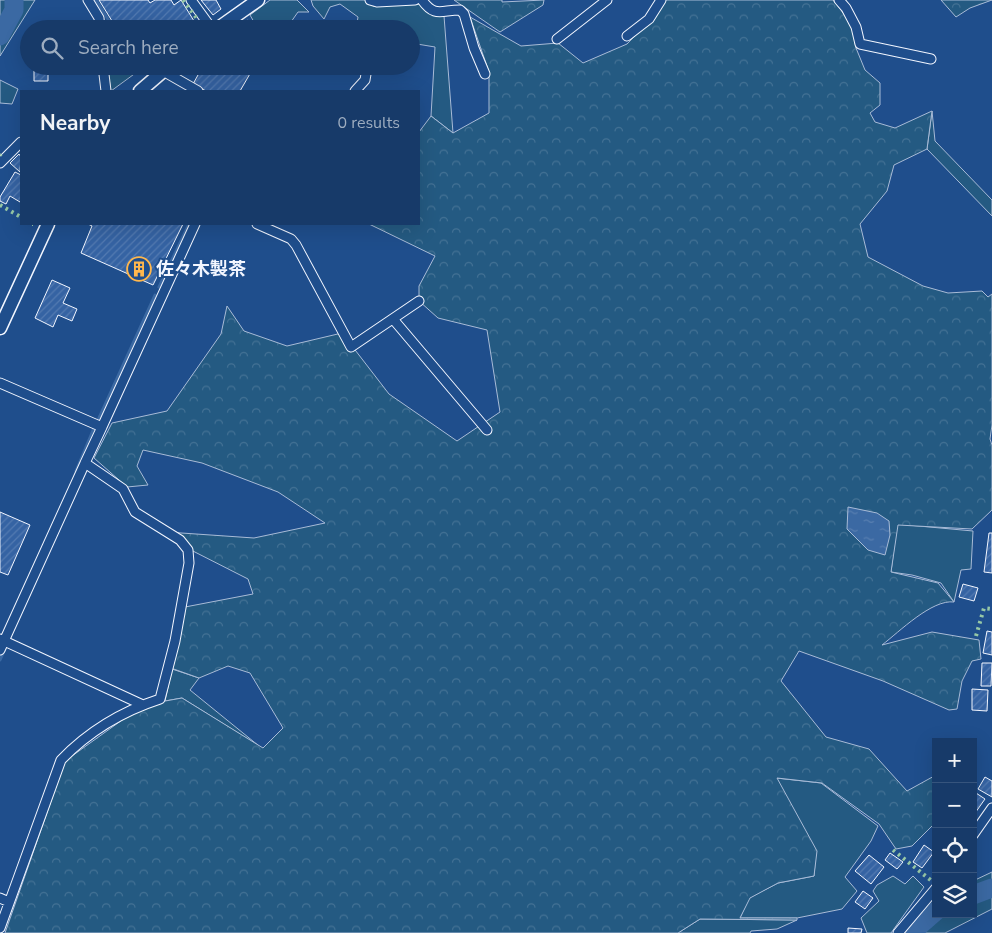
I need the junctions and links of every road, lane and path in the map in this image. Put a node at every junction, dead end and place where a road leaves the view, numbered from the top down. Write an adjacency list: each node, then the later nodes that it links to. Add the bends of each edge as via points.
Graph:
1 (88, 0): 10 (street)
2 (191, 0): 11 (street)
3 (258, 0): 12 (main road)
4 (370, 0): 5 (street)
5 (415, 0)
6 (422, 0): 16 (street, via 438,13 460,10 464,14)
7 (608, 0): 14 (street)
8 (661, 0): 13 (street, via 649,19)
9 (839, 0): 15 (street, via 853,19 860,44)
10 (100, 20)
11 (205, 20)
12 (230, 20)
13 (627, 36)
14 (557, 39)
15 (931, 59)
16 (485, 74)
17 (104, 75): 21 (street)
18 (158, 75): 22 (main road)
19 (176, 75): 23 (street)
20 (366, 75): 24 (street, via 366,80)
21 (106, 90)
22 (141, 90)
23 (197, 90)
24 (356, 90)
25 (20, 143): 26 (street)
26 (0, 164)
27 (48, 225): 32 (main road)
28 (195, 225): 34 (street)
29 (258, 225): 31 (street, via 291,239 296,245 351,347)
30 (419, 301): 31 (street)
31 (393, 319): 35 (street)
32 (0, 328)
33 (0, 383): 34 (street)
34 (102, 427): 36 (street)
35 (487, 430)
36 (84, 463): 37 (street); 38 (street, via 123,489 135,512 180,540 188,550 190,563 160,699)
37 (4, 644): 38 (street)
38 (142, 705): 43 (street, via 104,724 75,745 61,760)
39 (992, 808): 40 (street)
40 (977, 830)
41 (932, 893): 45 (street)
42 (0, 898): 43 (street)
43 (9, 902): 44 (street)
44 (0, 928)
45 (898, 933)

